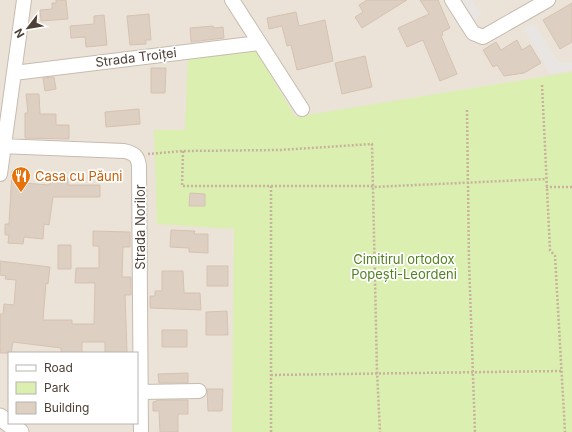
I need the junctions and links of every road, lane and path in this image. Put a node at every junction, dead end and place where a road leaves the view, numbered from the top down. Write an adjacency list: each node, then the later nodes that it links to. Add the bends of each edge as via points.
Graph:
1 (24, 0): 6 (street)
2 (232, 0): 5 (street)
3 (452, 0): 4 (street, via 473,33 479,37 486,36)
4 (548, 0)
5 (259, 43): 6 (street, Strada Troiței); 8 (street)
6 (14, 73): 10 (street)
7 (542, 85): 14 (path)
8 (302, 109)
9 (467, 110): 15 (path)
10 (2, 146): 12 (street, via 124,151); 13 (street)
11 (183, 151): 12 (path); 16 (path, via 182,186); 17 (path, via 280,150 372,144)
12 (136, 156): 25 (street, Strada Norilor, via 139,166)
13 (0, 174)
14 (546, 179): 15 (path); 18 (path)
15 (469, 183): 17 (path); 21 (path)
16 (271, 186): 17 (path); 22 (path)
17 (374, 187): 23 (path)
18 (546, 187): 19 (path); 20 (path, via 550,250 555,256)
19 (572, 187)
20 (561, 370): 21 (path); 32 (path)
21 (473, 373): 23 (path); 31 (path)
22 (271, 374): 23 (path); 29 (path)
23 (379, 374): 30 (path)
24 (199, 391): 25 (street)
25 (140, 392): 28 (street, Strada Norilor)
26 (9, 424): 27 (street)
27 (20, 432)
28 (141, 432)
29 (271, 432)
30 (380, 432)
31 (475, 432)
32 (565, 432)

